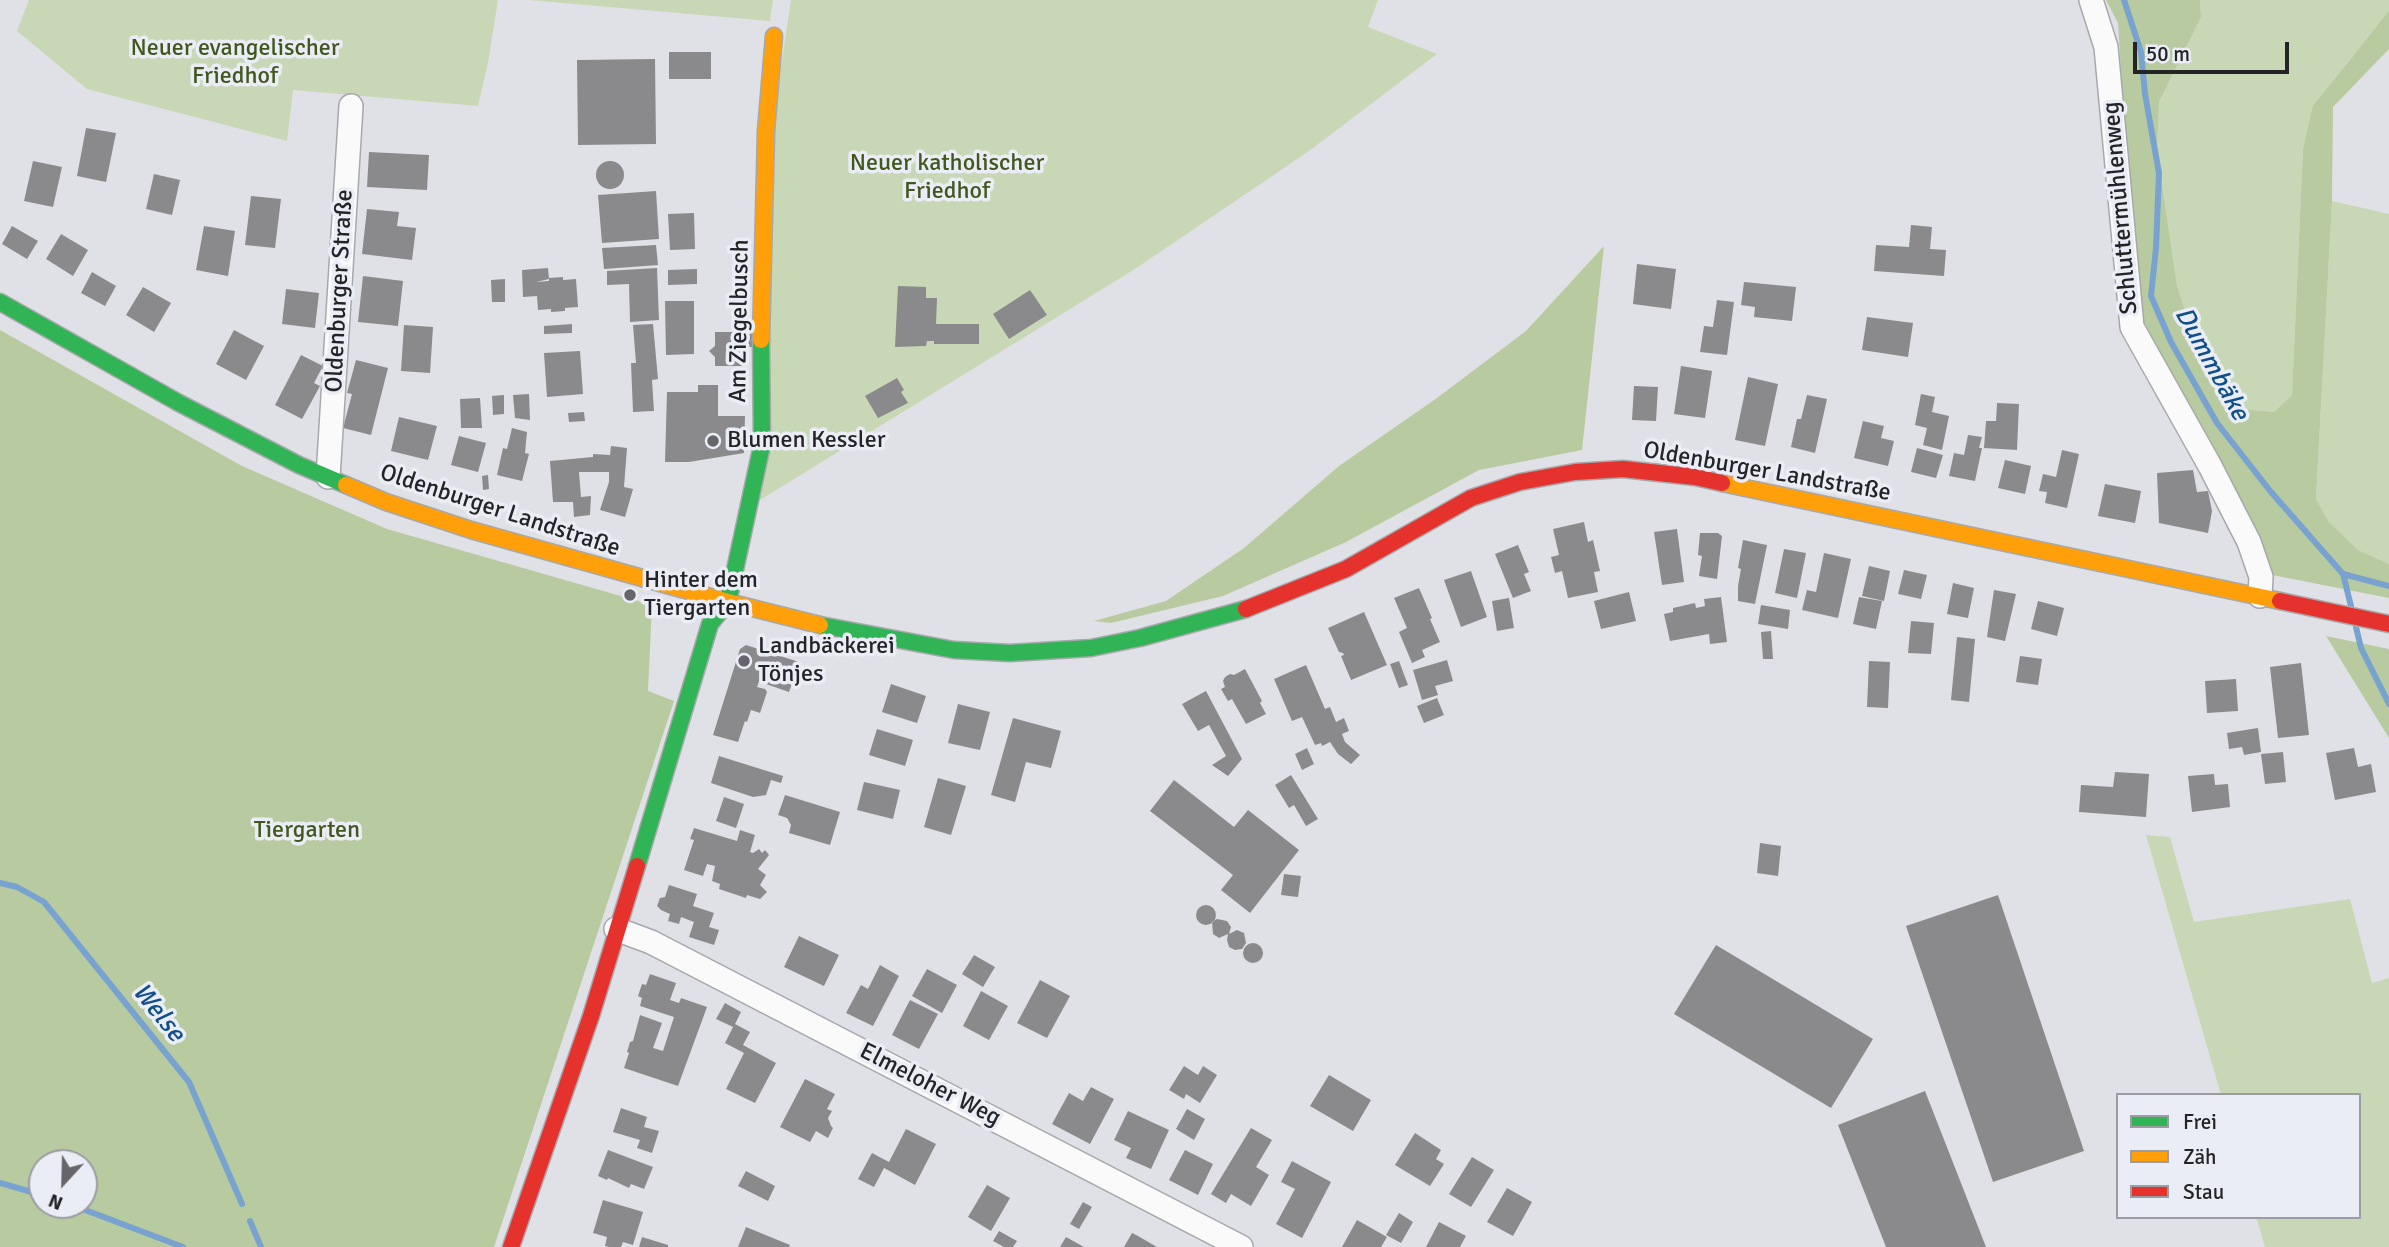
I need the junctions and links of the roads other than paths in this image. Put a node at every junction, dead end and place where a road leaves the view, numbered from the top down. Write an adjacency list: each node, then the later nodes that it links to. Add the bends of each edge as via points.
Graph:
1 (2091, 0): 6 (street, Schluttermühlenweg, via 2106,47 2132,327 2249,541 2261,577)
2 (774, 36): 7 (main road, Am Ziegelbusch, via 766,131 762,444)
3 (351, 106): 5 (street, Oldenburger Straße)
4 (0, 302): 5 (main road, Oldenburger Landstraße, via 179,403)
5 (327, 477): 7 (main road, Oldenburger Landstraße, via 471,530)
6 (2260, 596): 7 (main road, Oldenburger Landstraße, via 1695,477 1623,469 1520,482 1471,498 1346,569 1237,612 1091,648 1010,653 954,650 831,628); 8 (main road, Oldenburger Landstraße)
7 (728, 603): 9 (main road, via 710,624)
8 (2389, 624)
9 (616, 929): 10 (main road, via 591,1016); 11 (street, Elmeloher Weg, via 663,948)
10 (511, 1247)
11 (1241, 1247)

